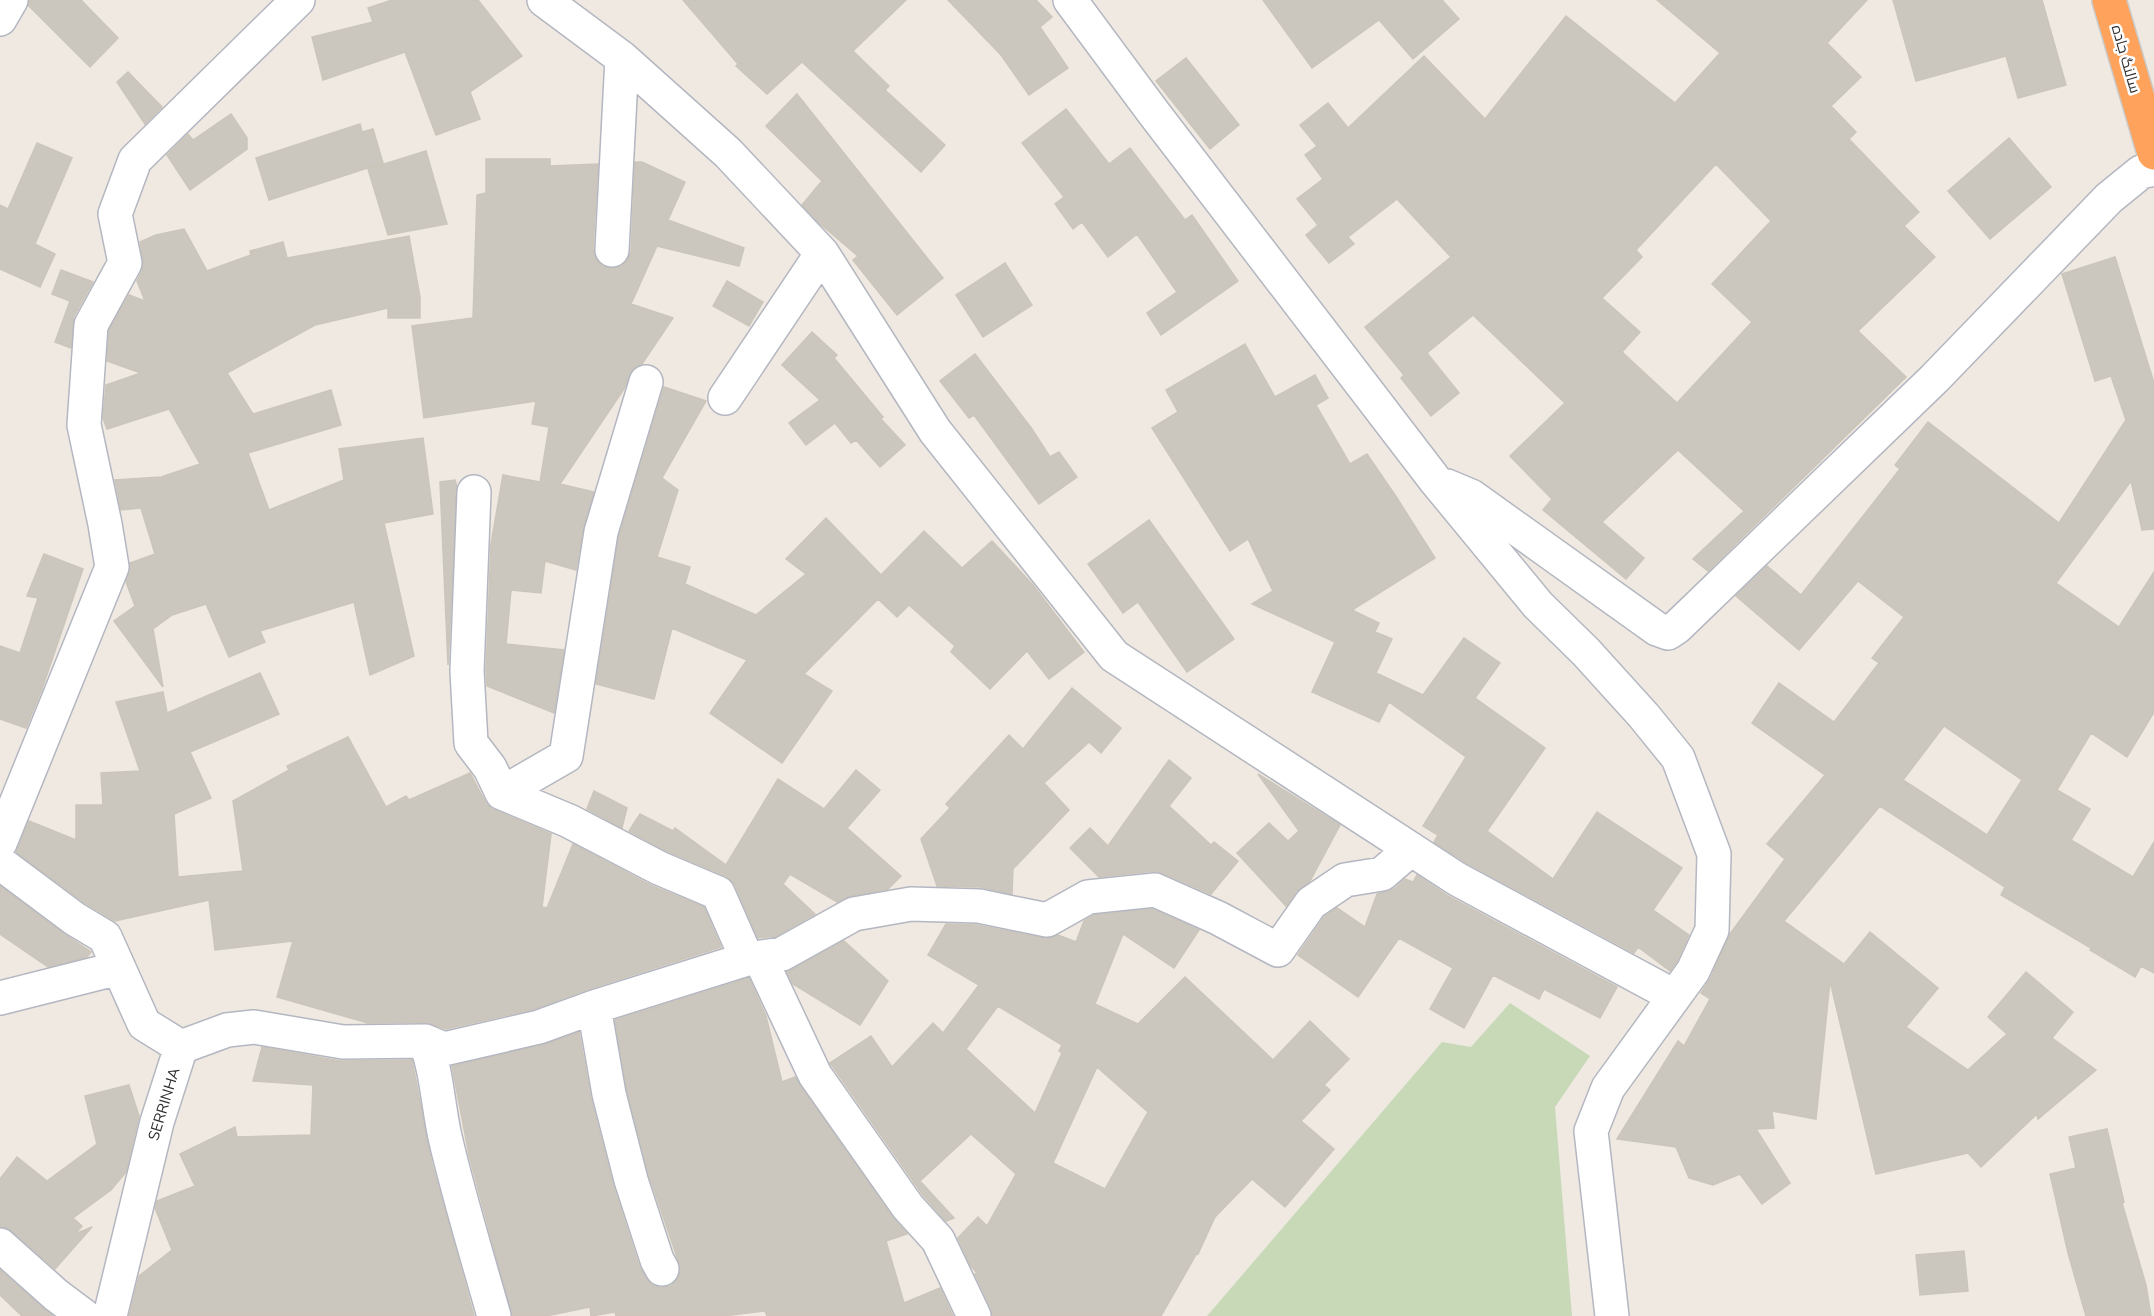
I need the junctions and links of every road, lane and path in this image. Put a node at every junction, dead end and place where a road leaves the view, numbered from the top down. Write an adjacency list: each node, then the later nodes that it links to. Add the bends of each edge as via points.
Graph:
1 (11, 0): 6 (street)
2 (298, 0): 17 (street, via 135,160 115,214 125,263 91,325 84,425 112,567)
3 (544, 0): 7 (street)
4 (1070, 0): 14 (street)
5 (2109, 0): 8 (highway, سالنگ جاده)
6 (0, 19)
7 (622, 58): 10 (street); 11 (street, via 728,153)
8 (2154, 153)
9 (2154, 169): 14 (street, via 2141,172 2109,198 1934,379 1668,633 1471,496)
10 (612, 250)
11 (822, 253): 13 (street); 18 (street, via 935,431 1114,656)
12 (646, 382): 16 (street, via 601,532 566,756)
13 (725, 398)
14 (1435, 480): 22 (street, via 1538,605 1630,700 1678,758 1714,854 1712,930 1693,971)
15 (474, 492): 16 (street, via 467,671 471,743)
16 (502, 793): 20 (street, via 718,893)
17 (0, 843)
18 (1411, 849): 20 (street, via 1382,874 1345,880 1311,903 1278,950 1155,890 1088,897 1047,920 979,906 911,904 854,914 782,954); 22 (street, via 1457,879)
19 (0, 863): 21 (street, SERRINHA, via 105,937)
20 (754, 958): 24 (street); 32 (street, via 816,1075 908,1207 938,1240)
21 (118, 968): 23 (street); 26 (street, SERRINHA, via 144,1024)
22 (1674, 996): 33 (street, via 1608,1088 1591,1131)
23 (0, 998)
24 (594, 1007): 25 (street, via 539,1027 444,1049); 28 (street, via 609,1094 631,1180)
25 (425, 1041): 26 (street, via 343,1042 254,1027 227,1030); 31 (street, via 456,1180)
26 (181, 1047): 30 (street, SERRINHA, via 157,1122)
27 (0, 1245): 29 (street)
28 (662, 1269)
29 (84, 1316)
30 (110, 1316)
31 (494, 1316)
32 (974, 1316)
33 (1612, 1316)

